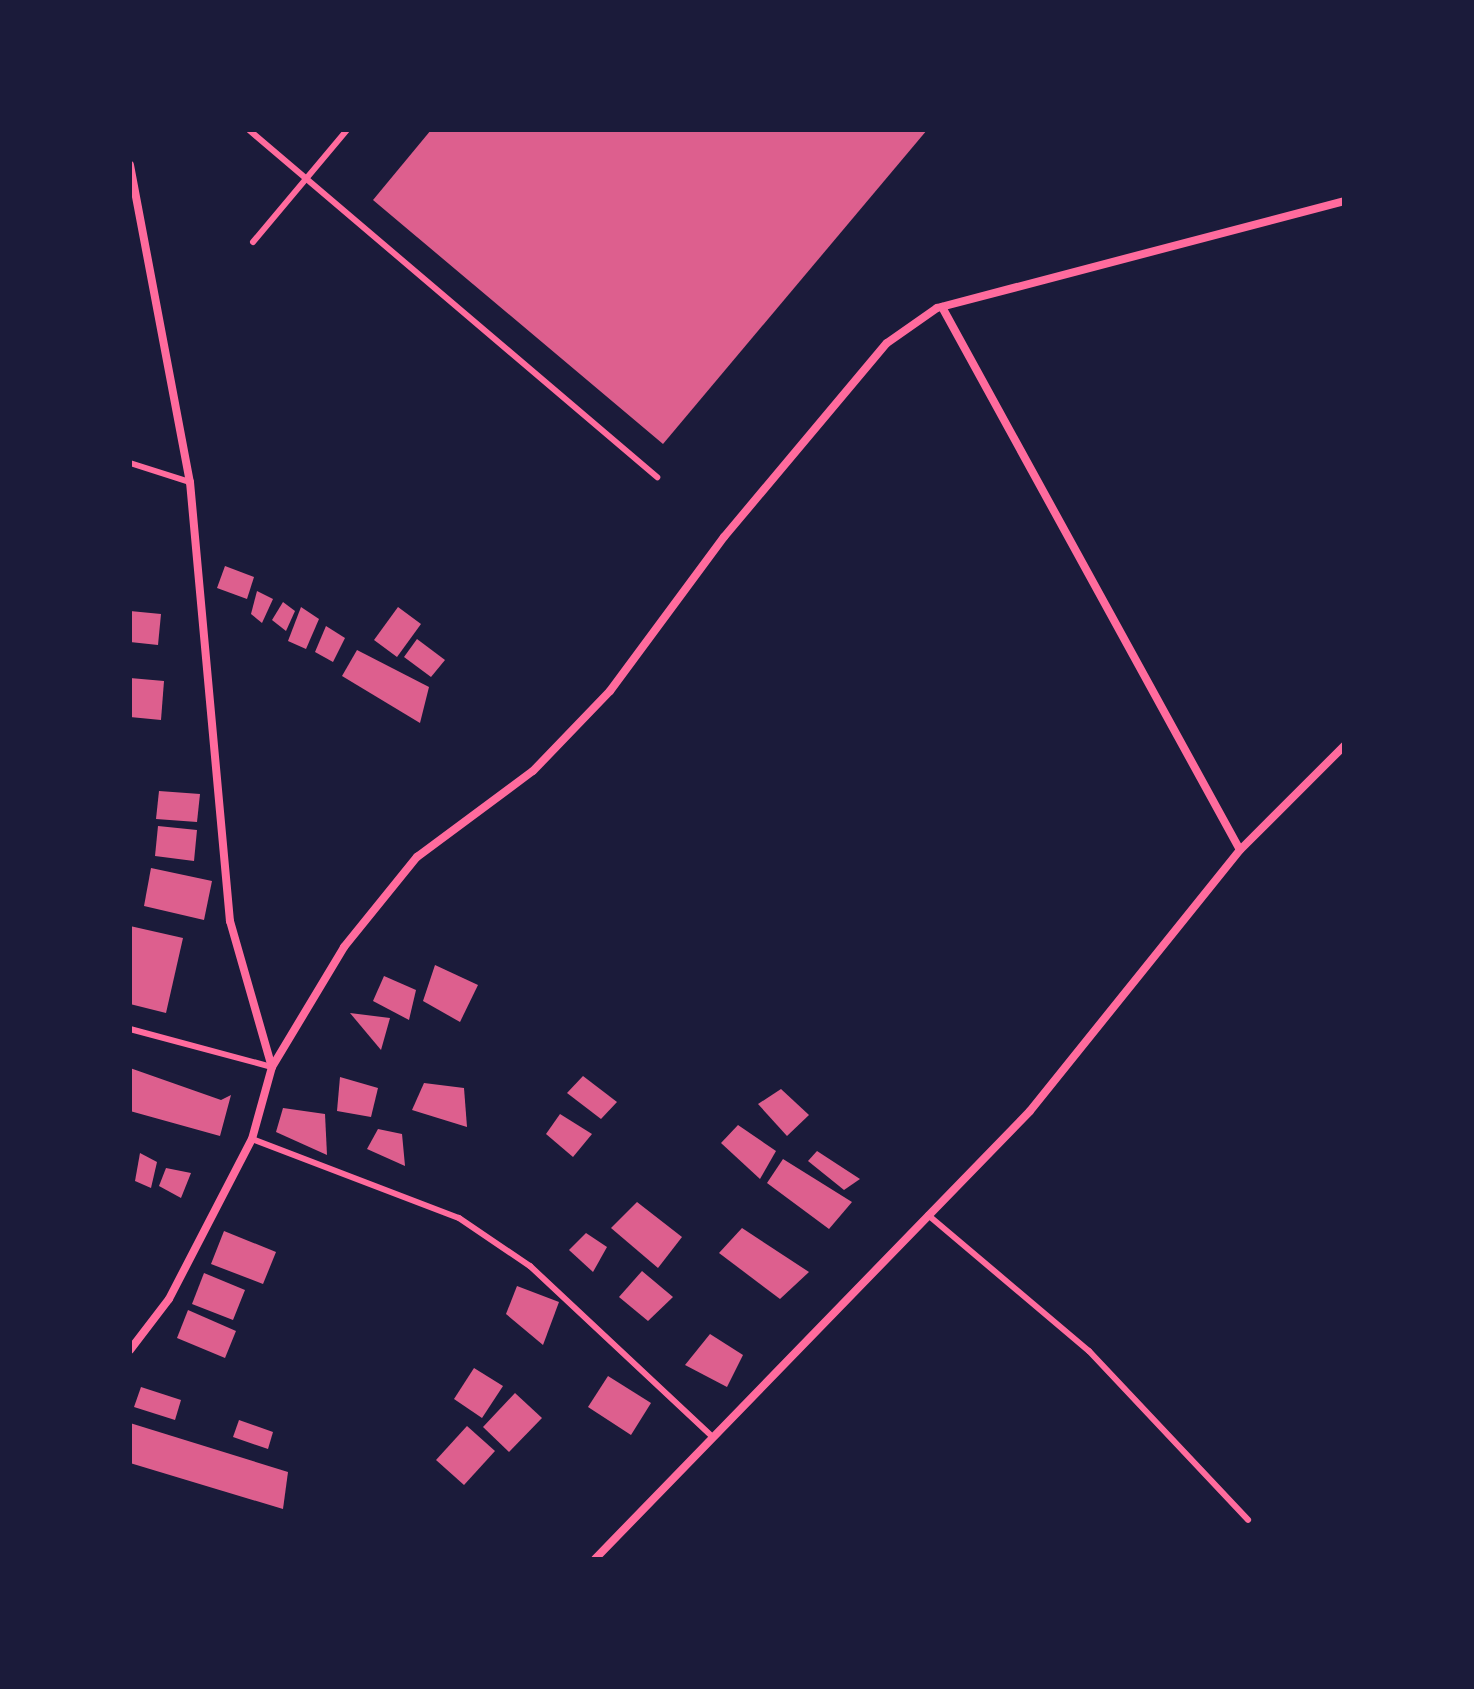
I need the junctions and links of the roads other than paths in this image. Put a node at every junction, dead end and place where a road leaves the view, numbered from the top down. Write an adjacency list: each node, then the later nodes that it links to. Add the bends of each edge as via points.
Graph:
1 (249, 130): 4 (lane)
2 (347, 130): 4 (lane)
3 (130, 165): 10 (street)
4 (306, 179): 6 (lane); 9 (lane)
5 (1344, 201): 7 (street)
6 (253, 242)
7 (942, 307): 12 (street); 14 (street, via 887,343 724,537 610,691 533,771 417,857 344,947)
8 (130, 463): 10 (lane)
9 (657, 477)
10 (190, 482): 14 (street, via 230,921)
11 (1344, 746): 12 (street)
12 (1240, 850): 16 (street, via 1030,1111)
13 (130, 1029): 14 (lane)
14 (272, 1067): 15 (street)
15 (252, 1139): 17 (street, via 169,1299); 18 (lane, via 459,1218 530,1266)
16 (928, 1215): 18 (street); 19 (lane, via 1089,1351)
17 (130, 1350)
18 (713, 1437): 20 (street)
19 (1248, 1520)
20 (595, 1559)

